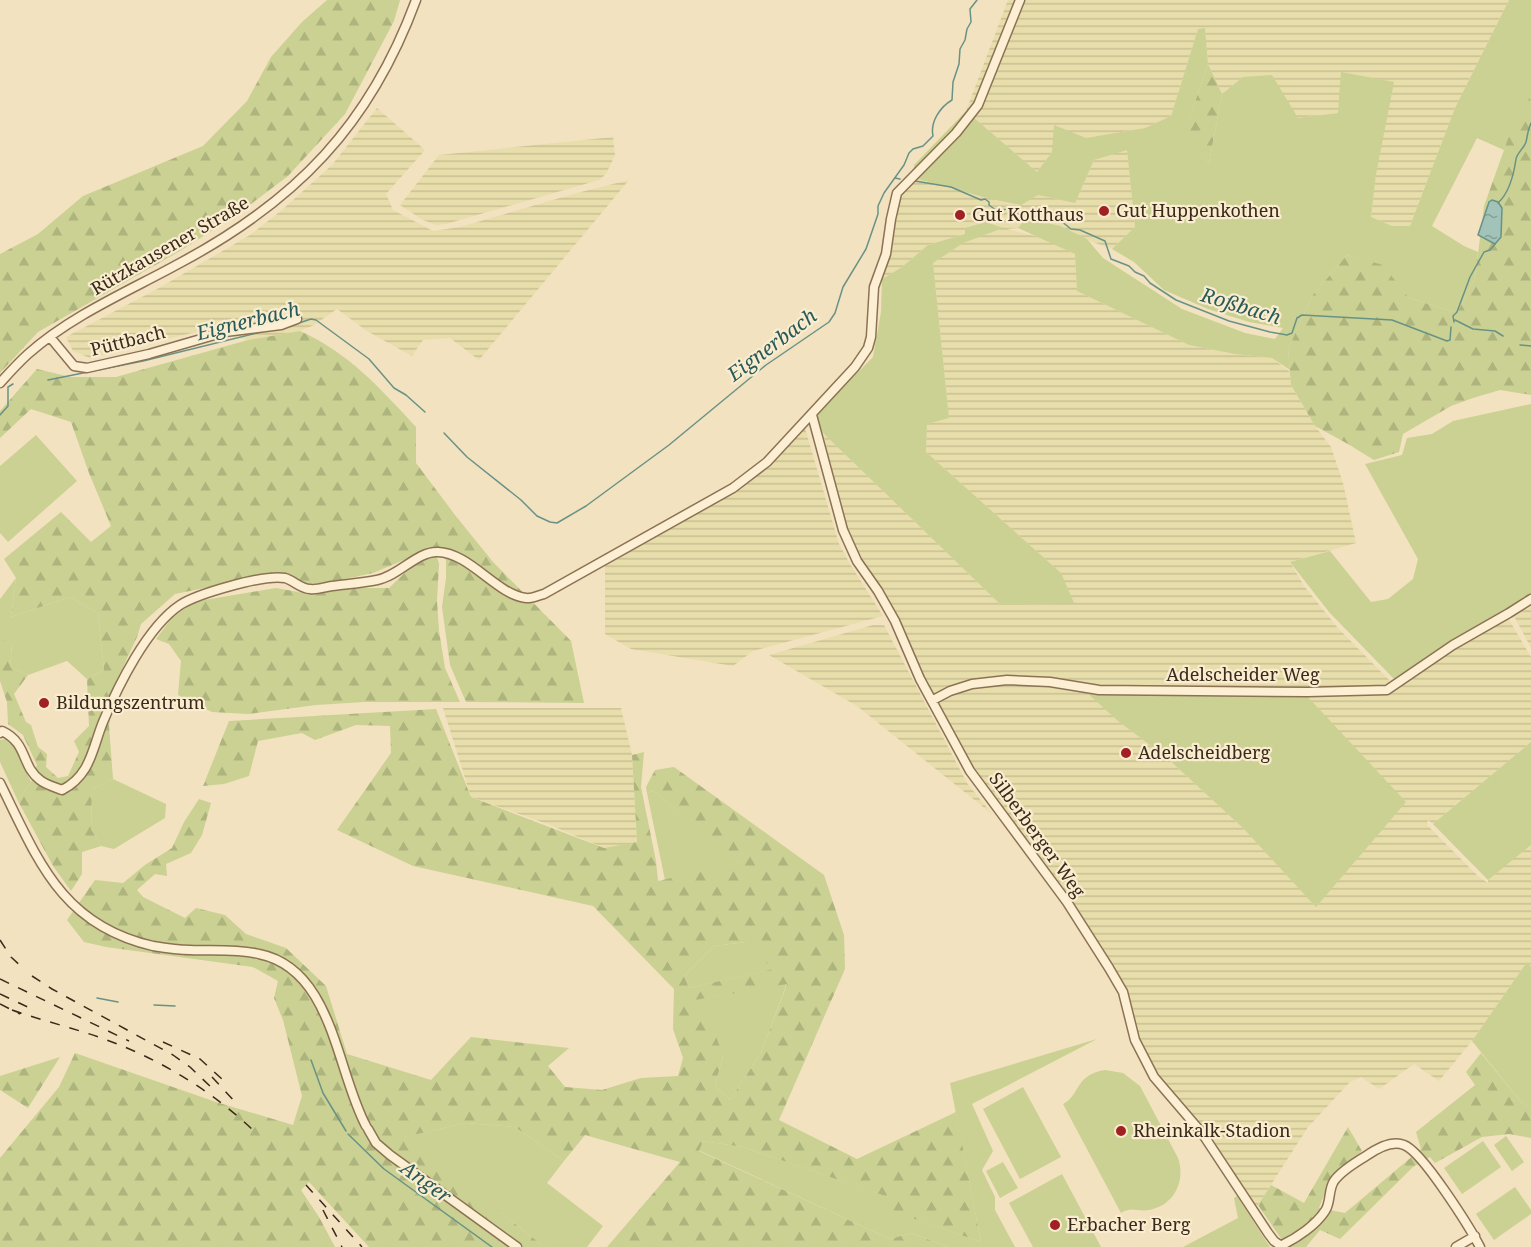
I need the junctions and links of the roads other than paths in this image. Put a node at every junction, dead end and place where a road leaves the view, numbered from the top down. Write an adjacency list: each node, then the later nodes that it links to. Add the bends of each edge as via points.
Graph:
1 (416, 0): 4 (street, Rützkausener Straße, via 400,40 367,101 336,144 301,180 235,231)
2 (1020, 0): 6 (street, via 978,105 897,194 886,254 874,287 873,327 867,348)
3 (297, 319): 4 (street, Püttbach, via 281,325 225,332 87,368 74,366)
4 (50, 337): 5 (street, Rützkausener Straße)
5 (0, 383)
6 (812, 415): 8 (street, Silberberger Weg, via 848,540 895,621); 9 (street, via 767,462 733,488 544,594 527,598 513,593 460,558 440,552 417,559 379,580 308,589 284,578 250,582 191,598 161,622 140,651 117,691 85,772 62,790 41,782 18,742 11,735)
7 (1531, 599): 8 (street, Adelscheider Weg, via 1387,690 1099,690 1007,680 972,684)
8 (933, 700): 12 (street, Silberberger Weg, via 970,771 1067,902 1109,968 1123,992 1135,1040 1154,1077 1215,1151 1274,1241)
9 (0, 733)
10 (0, 783): 13 (street, via 51,880 99,926 153,946 261,954 282,962 299,975 323,1010 357,1106 376,1143)
11 (1475, 1236): 12 (street, via 1415,1153 1405,1145 1394,1144 1377,1149 1335,1179 1326,1210); 14 (street); 15 (street)
12 (1283, 1246)
13 (517, 1247)
14 (1456, 1247)
15 (1480, 1247)

